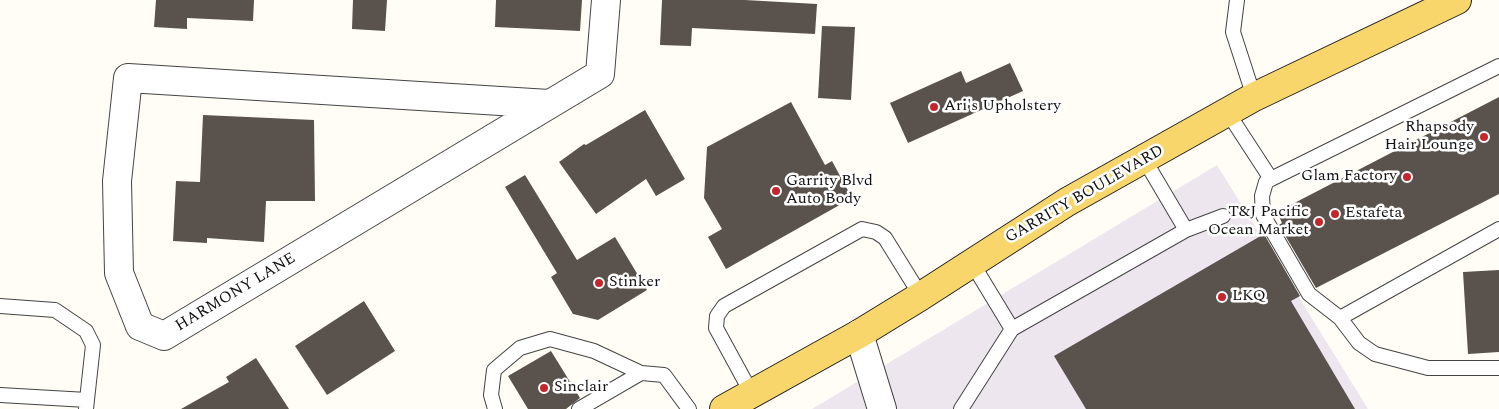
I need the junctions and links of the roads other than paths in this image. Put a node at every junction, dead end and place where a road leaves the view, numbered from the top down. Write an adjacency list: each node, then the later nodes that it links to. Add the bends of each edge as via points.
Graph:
1 (606, 0): 6 (street, HARMONY LANE, via 600,74)
2 (1236, 0): 5 (lane, via 1233,32)
3 (1441, 3): 5 (main road, GARRITY BOULEVARD)
4 (1499, 66): 9 (lane)
5 (1254, 97): 7 (main road, GARRITY BOULEVARD)
6 (549, 104): 6 (street, HARMONY LANE, via 164,336 140,326 119,272 117,181 128,78)
7 (1228, 113): 8 (main road, GARRITY BOULEVARD); 9 (lane)
8 (1144, 159): 12 (lane); 13 (main road, GARRITY BOULEVARD, via 1066,202)
9 (1271, 179): 16 (lane, via 1266,182 1262,196 1263,215 1309,294)
10 (1223, 216): 12 (lane)
11 (1499, 229): 16 (lane)
12 (1186, 230): 17 (lane)
13 (972, 263): 14 (main road, GARRITY BOULEVARD); 17 (lane)
14 (921, 296): 18 (main road, GARRITY BOULEVARD); 21 (lane, via 885,238 862,229 724,306 717,316 716,328)
15 (0, 306): 23 (lane, via 55,310 86,330 93,346)
16 (1340, 318): 19 (lane, via 1359,343 1375,354 1428,368)
17 (1012, 329): 29 (lane)
18 (859, 334): 21 (main road, GARRITY BOULEVARD); 28 (street)
19 (1499, 368)
20 (641, 373): 24 (lane, via 594,351 550,339 520,348 494,370 491,395); 25 (lane); 26 (lane, via 664,375)
21 (752, 394): 27 (main road, GARRITY BOULEVARD)
22 (0, 395): 23 (lane)
23 (87, 404)
24 (495, 409)
25 (579, 409)
26 (689, 409)
27 (724, 409)
28 (882, 409)
29 (961, 409)

